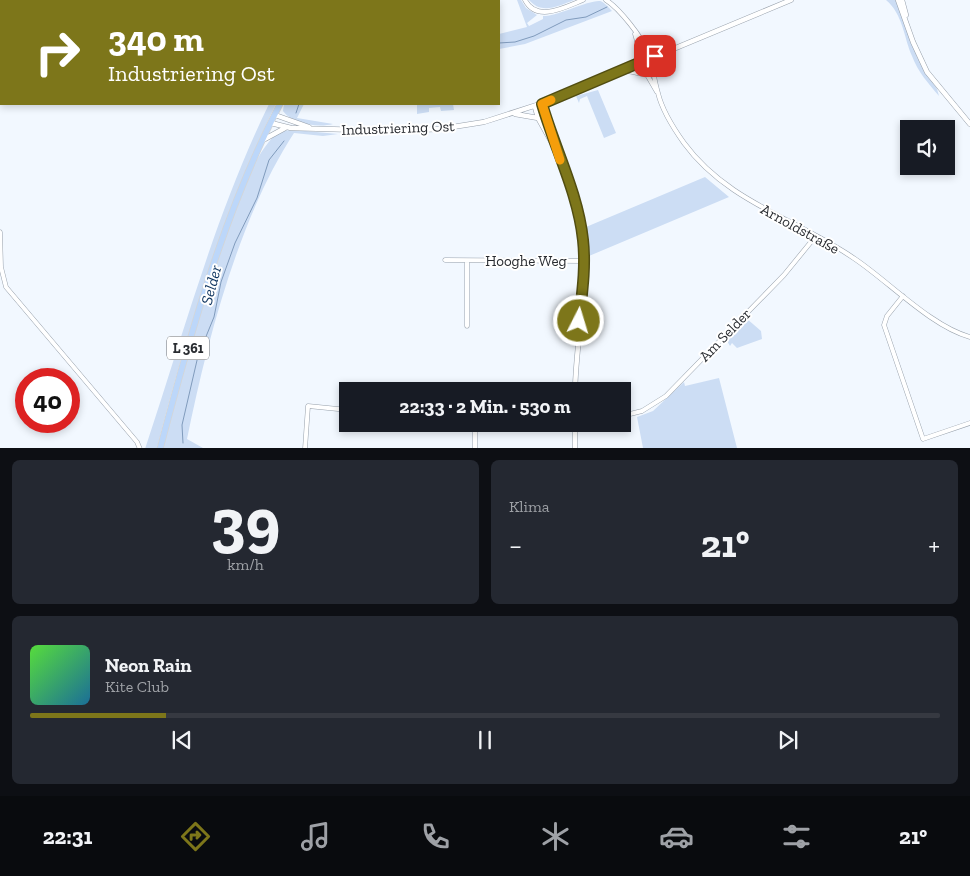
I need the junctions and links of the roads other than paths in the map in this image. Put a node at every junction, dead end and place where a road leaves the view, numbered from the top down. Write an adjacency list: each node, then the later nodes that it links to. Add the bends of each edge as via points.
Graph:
1 (525, 0): 2 (street, via 531,8 545,13)
2 (583, 0)
3 (606, 0): 8 (street, Arnoldstraße)
4 (791, 0): 10 (street, Industriering Ost)
5 (898, 0): 7 (street)
6 (902, 0): 7 (street)
7 (908, 28): 23 (street, via 928,72)
8 (634, 32): 9 (street, Arnoldstraße); 12 (street, Arnoldstraße)
9 (645, 45): 10 (street); 11 (street, Arnoldstraße)
10 (669, 50): 11 (street, Industriering Ost)
11 (650, 58): 12 (street, Industriering Ost); 15 (street, Arnoldstraße)
12 (643, 61): 13 (street, Industriering Ost); 14 (street, Arnoldstraße)
13 (623, 70): 14 (street); 16 (street, Industriering Ost)
14 (648, 75): 15 (street, Arnoldstraße)
15 (657, 92): 29 (street, Arnoldstraße, via 677,132 712,175 745,199)
16 (542, 104): 18 (street, Industriering Ost); 27 (street, Hooghe Weg)
17 (279, 105): 20 (main road, L 361)
18 (535, 106): 19 (street, Industriering Ost); 21 (street, Hooghe Weg)
19 (511, 114): 21 (street); 25 (street, Industriering Ost, via 440,129)
20 (274, 115): 22 (main road, L 361); 25 (street, Industriering Ost)
21 (538, 118): 27 (street, Hooghe Weg)
22 (271, 122): 24 (street, Industriering Ost); 26 (main road, L 361)
23 (970, 124)
24 (286, 128): 25 (street, Industriering Ost); 26 (street)
25 (312, 129)
26 (262, 140): 43 (main road, L 361, via 210,273)
27 (557, 152): 32 (street, Hooghe Weg, via 580,218)
28 (0, 232): 42 (street, via 1,267 6,287)
29 (815, 237): 33 (street, Arnoldstraße, via 854,258); 38 (street, Am Selder, via 784,275 666,396 642,411)
30 (445, 260): 31 (street, Hooghe Weg)
31 (467, 260): 32 (street, Hooghe Weg); 34 (street, Hooghe Weg)
32 (584, 261): 36 (street, Hooghe Weg)
33 (903, 296): 35 (street, Arnoldstraße); 39 (street, via 884,325 923,439)
34 (467, 326)
35 (970, 337)
36 (576, 382)
37 (339, 409): 44 (street, via 308,406)
38 (631, 414)
39 (970, 423)
40 (475, 432): 45 (street)
41 (575, 432): 46 (street)
42 (140, 448)
43 (160, 448)
44 (305, 448)
45 (475, 448)
46 (575, 448)

